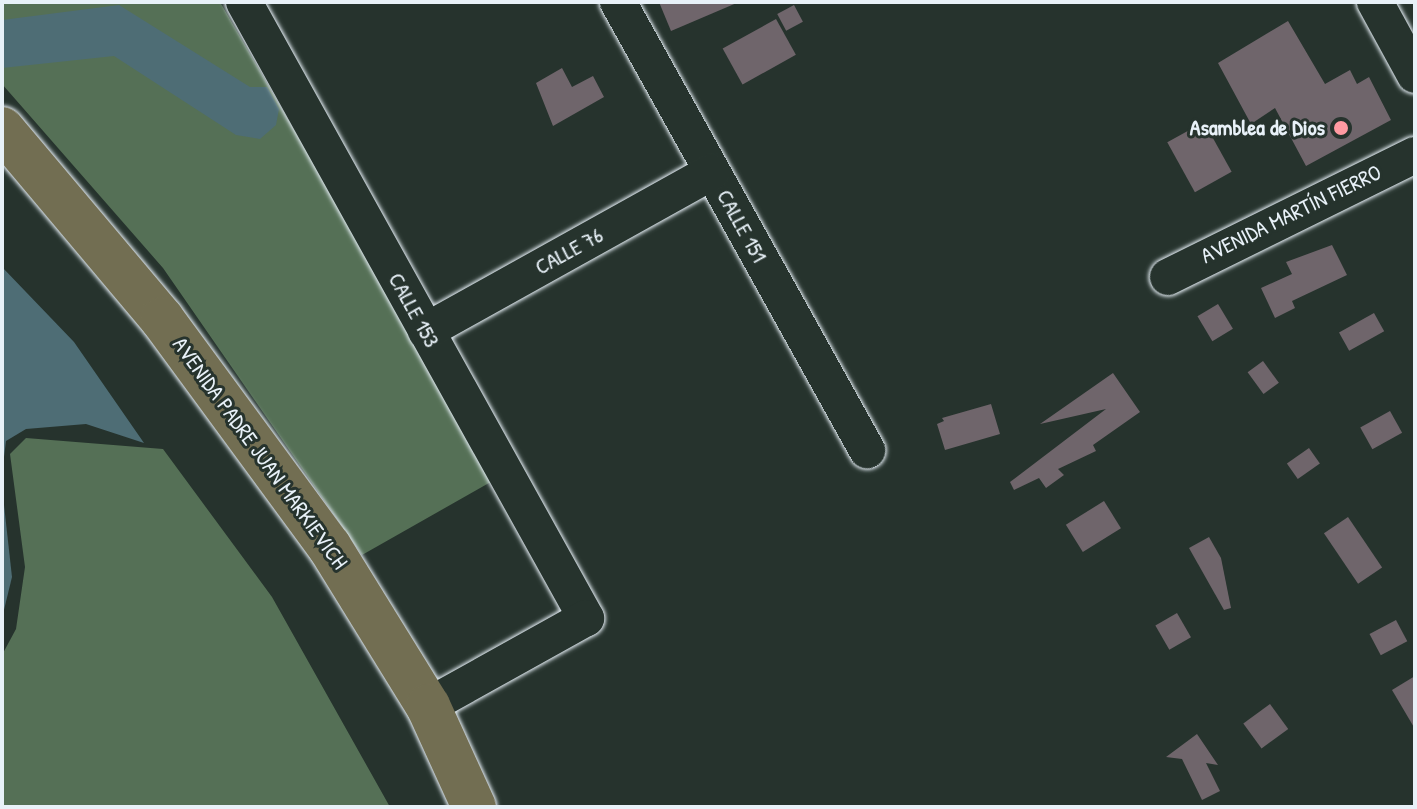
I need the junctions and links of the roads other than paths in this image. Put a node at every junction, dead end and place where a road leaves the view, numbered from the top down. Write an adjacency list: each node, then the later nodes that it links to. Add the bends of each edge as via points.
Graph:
1 (244, 2): 9 (street, CALLE 153)
2 (618, 2): 7 (street, CALLE 151)
3 (1375, 2): 4 (street)
4 (1415, 75)
5 (2, 129): 11 (main road, AVENIDA PADRE JUAN MARKIEVICH, via 55,187 247,430 335,555)
6 (1415, 155): 8 (street, AVENIDA MARTÍN FIERRO)
7 (712, 172): 9 (street, CALLE 76); 10 (street, CALLE 151)
8 (1168, 277)
9 (426, 331): 11 (street, CALLE 153, via 586,618)
10 (867, 450)
11 (428, 706): 12 (main road, AVENIDA PADRE JUAN MARKIEVICH)
12 (474, 807)

